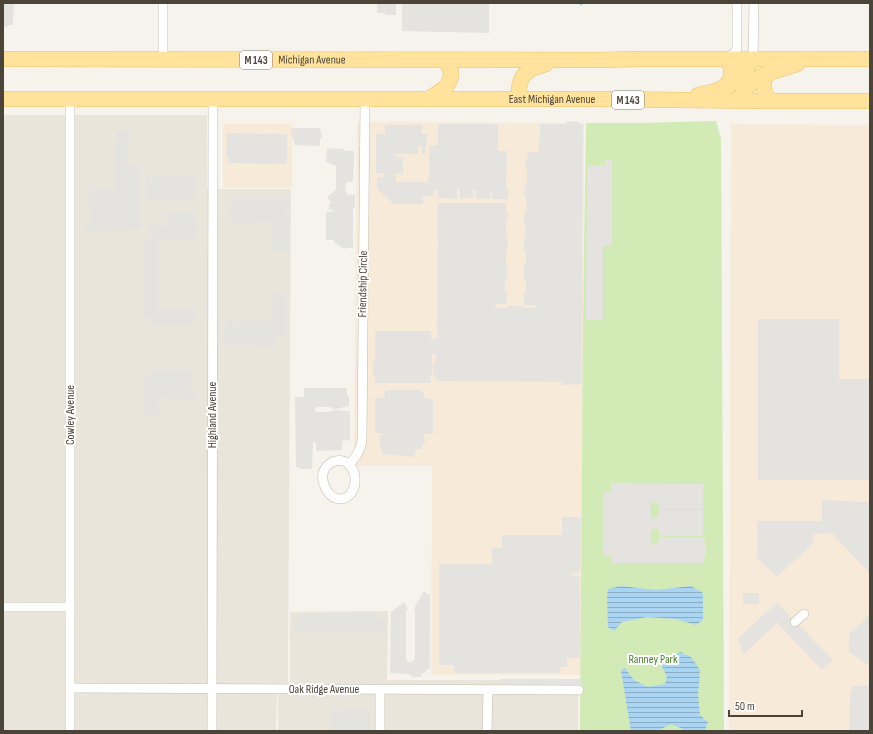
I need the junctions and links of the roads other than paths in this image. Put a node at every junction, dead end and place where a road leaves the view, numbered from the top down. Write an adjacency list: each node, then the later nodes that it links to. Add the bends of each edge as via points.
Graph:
1 (163, 3): 5 (street)
2 (737, 3): 6 (street, via 737,49)
3 (754, 3): 7 (street)
4 (3, 59): 5 (main road, Michigan Avenue / M 143)
5 (163, 59): 10 (main road, Michigan Avenue / M 143)
6 (726, 59): 7 (main road, M 143); 11 (main road, Michigan Avenue / M 143); 13 (main road, via 731,67 731,78)
7 (753, 59): 8 (main road, M 143); 13 (main road, via 742,76)
8 (815, 59): 9 (main road, M 143); 12 (main road)
9 (870, 59)
10 (444, 60): 11 (main road, Michigan Avenue / M 143); 17 (main road, via 451,70 449,84)
11 (562, 60): 18 (main road, via 533,68 525,74 520,81)
12 (772, 72): 21 (main road, via 752,82); 23 (main road, via 765,77 764,84)
13 (721, 89): 20 (main road)
14 (3, 99): 19 (main road, M 143)
15 (213, 99): 16 (main road, East Michigan Avenue / M 143); 19 (main road, M 143); 30 (street, Highland Avenue)
16 (365, 99): 17 (main road, East Michigan Avenue / M 143); 24 (street, Friendship Circle, via 362,445)
17 (428, 99): 18 (main road, East Michigan Avenue / M 143)
18 (518, 99): 20 (main road, East Michigan Avenue / M 143)
19 (70, 100): 25 (street, Cowley Avenue)
20 (671, 100): 21 (main road, East Michigan Avenue / M 143)
21 (738, 101): 23 (main road, East Michigan Avenue / M 143)
22 (870, 101): 23 (main road, East Michigan Avenue / M 143)
23 (769, 102)
24 (349, 465)
25 (70, 606): 26 (street); 29 (street, Cowley Avenue)
26 (3, 607)
27 (804, 614): 28 (street)
28 (795, 622)
29 (70, 688): 30 (street, Oak Ridge Avenue); 34 (street, Cowley Avenue)
30 (212, 689): 31 (street, Oak Ridge Avenue); 35 (street, Highland Avenue)
31 (380, 690): 32 (street, Oak Ridge Avenue); 36 (street)
32 (488, 690): 33 (street, Oak Ridge Avenue); 37 (street)
33 (579, 690)
34 (70, 731)
35 (212, 731)
36 (380, 731)
37 (487, 731)

